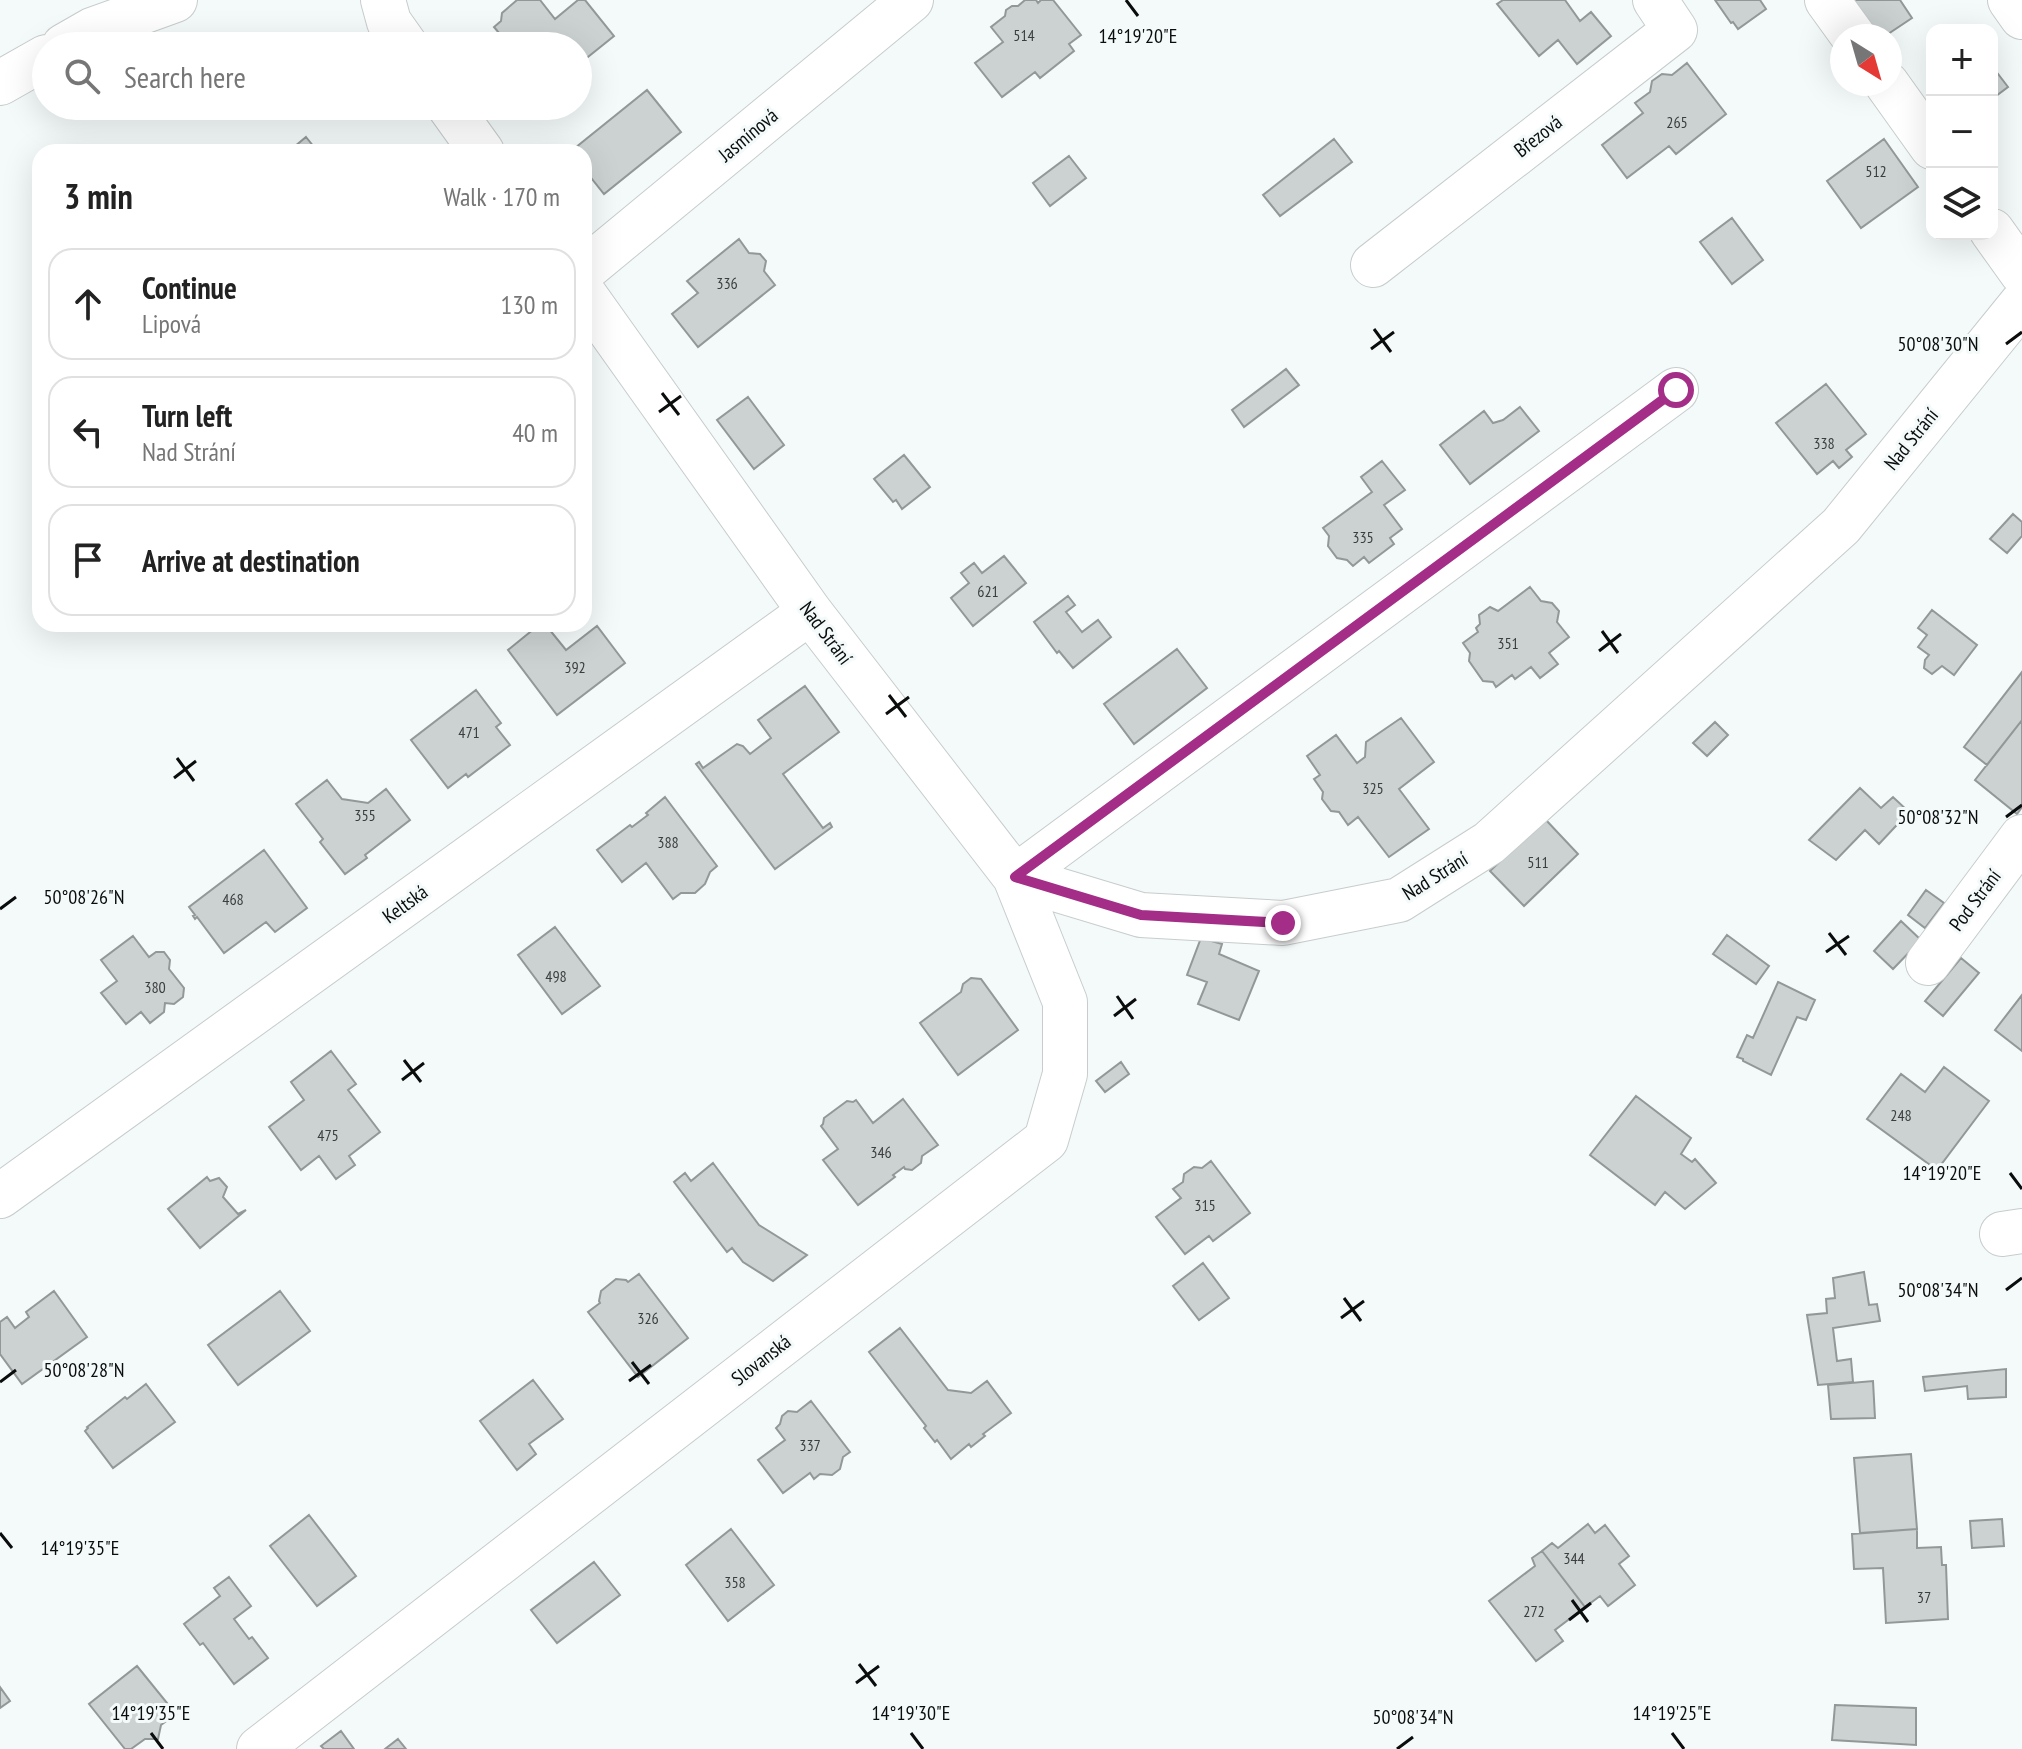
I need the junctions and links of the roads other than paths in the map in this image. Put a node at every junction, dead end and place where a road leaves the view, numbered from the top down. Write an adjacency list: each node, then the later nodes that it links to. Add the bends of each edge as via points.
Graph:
1 (175, 0): 9 (street)
2 (383, 0): 10 (street)
3 (911, 0): 18 (street, Jasmínová)
4 (1655, 0): 19 (street, Březová, via 1675,30)
5 (1827, 0): 8 (street)
6 (2010, 0): 7 (street)
7 (2022, 17)
8 (1844, 24)
9 (76, 25)
10 (396, 32)
11 (32, 65): 12 (street)
12 (0, 83)
13 (1896, 96): 15 (street)
14 (459, 120): 16 (street)
15 (1926, 139)
16 (476, 144)
17 (1998, 239): 20 (street)
18 (592, 263)
19 (1373, 265)
20 (2022, 273)
21 (2022, 303): 26 (street, Nad Strání, via 1841,526 1489,843 1399,900 1283,923 1141,915)
22 (592, 305): 24 (street, Nad Strání)
23 (1676, 390): 26 (street)
24 (810, 612): 26 (street, Nad Strání); 28 (street, Keltská)
25 (2022, 837): 27 (street, Pod Strání)
26 (1015, 877): 29 (street, Slovanská, via 1065,1002 1065,1074 1046,1140)
27 (1928, 963)
28 (0, 1196)
29 (259, 1749)

